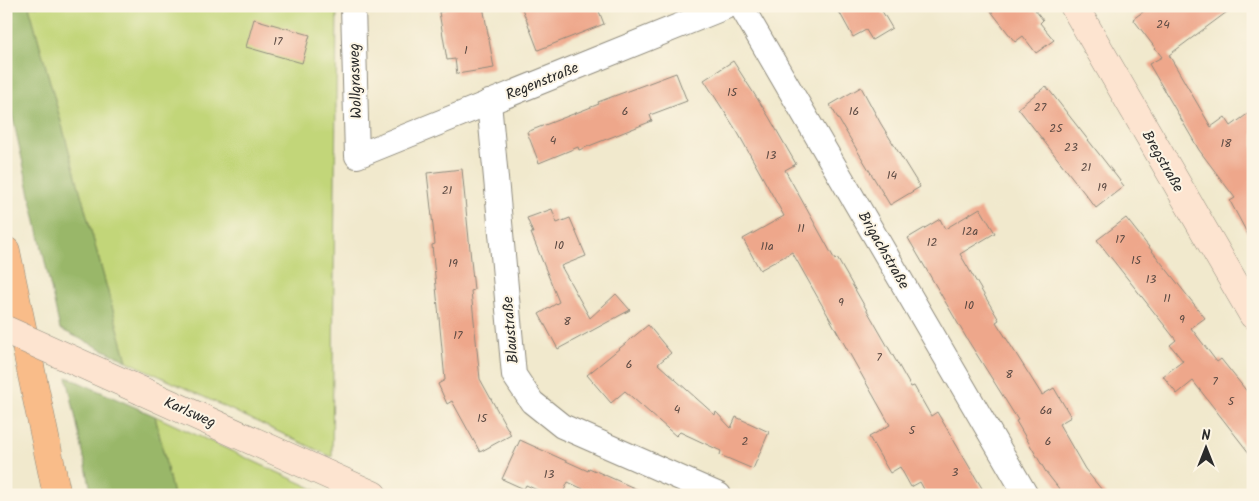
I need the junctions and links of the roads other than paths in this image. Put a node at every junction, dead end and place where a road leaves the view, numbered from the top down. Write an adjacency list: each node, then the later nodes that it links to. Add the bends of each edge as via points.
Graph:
1 (352, 6): 6 (street, Wollgrasweg)
2 (728, 6): 5 (street, Regenstraße)
3 (741, 6): 13 (street, Brigachstraße)
4 (1074, 6): 8 (street, Bregstraße)
5 (489, 102): 6 (street, Regenstraße); 12 (street, Blaustraße, via 514,376 532,402 562,426)
6 (357, 156)
7 (6, 251): 10 (highway)
8 (1253, 315)
9 (6, 330): 11 (street, Karlsweg, bridge)
10 (57, 495)
11 (373, 495)
12 (720, 495)
13 (1026, 495)

